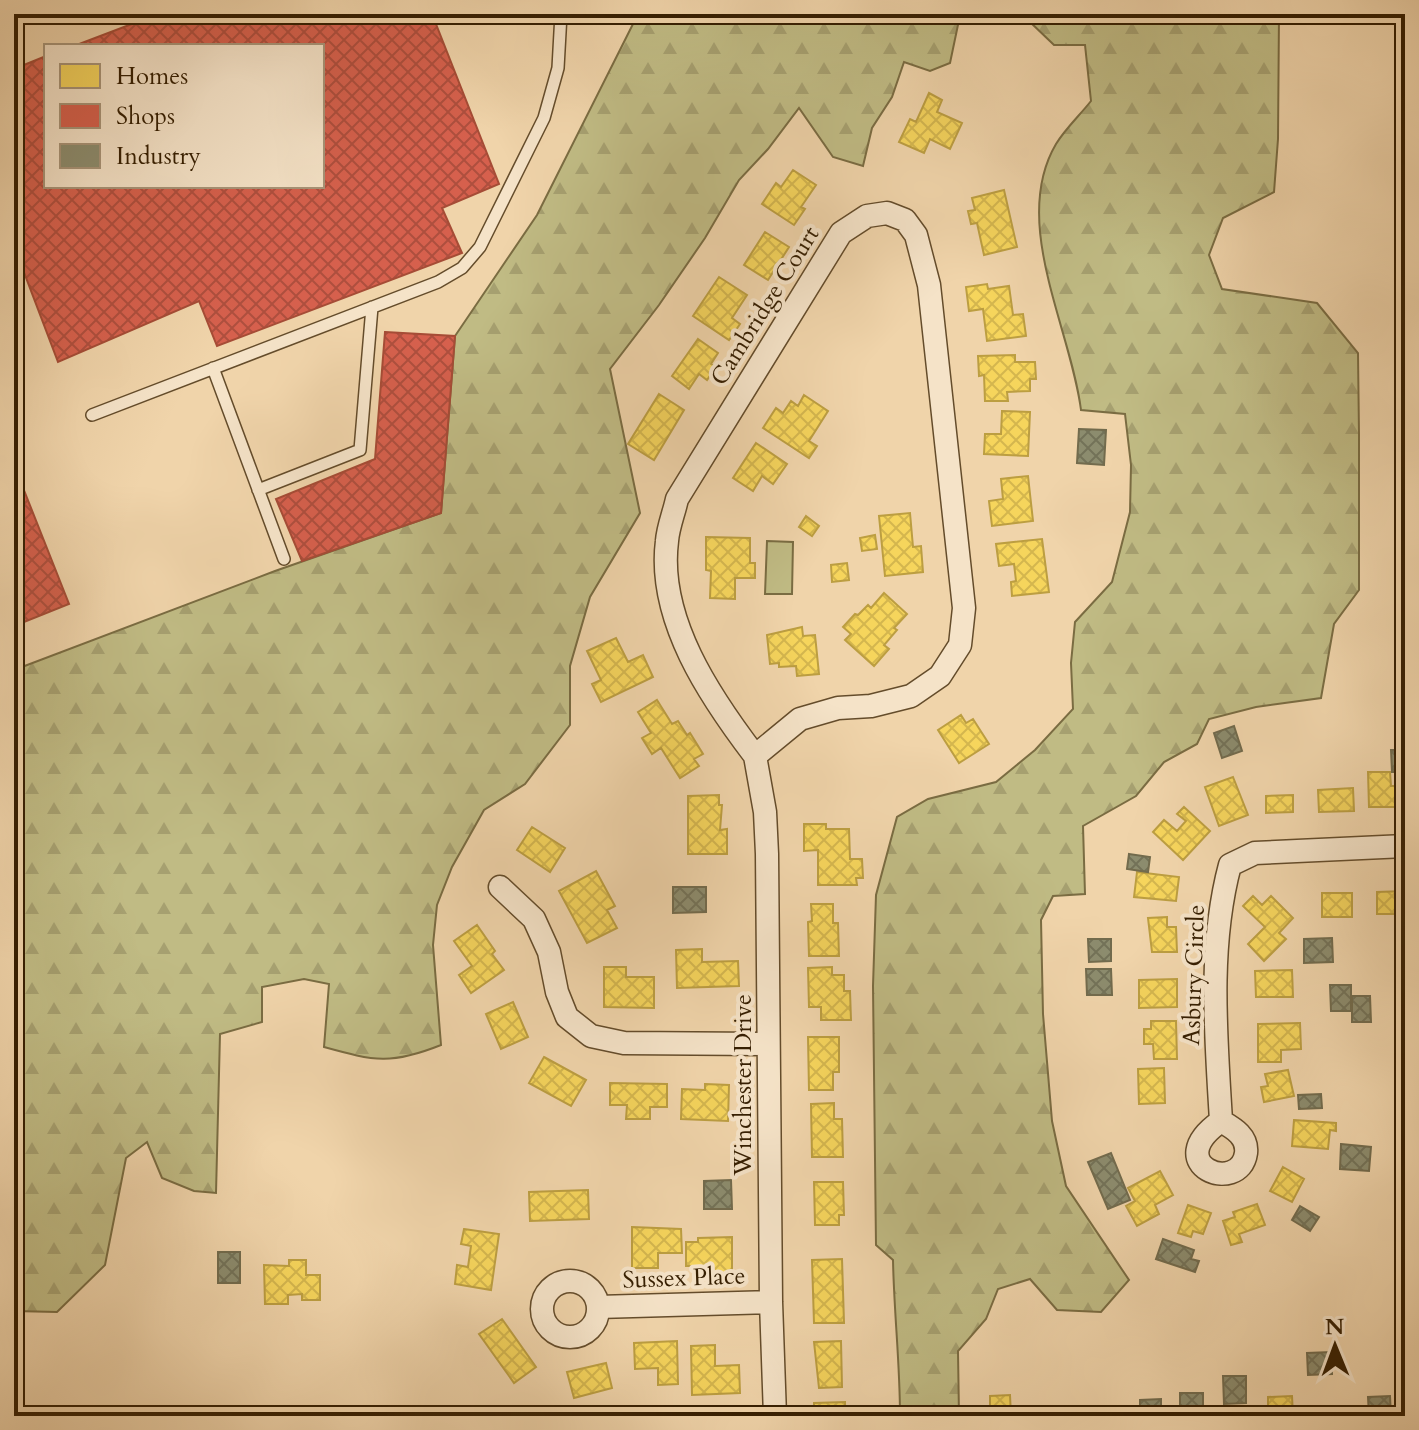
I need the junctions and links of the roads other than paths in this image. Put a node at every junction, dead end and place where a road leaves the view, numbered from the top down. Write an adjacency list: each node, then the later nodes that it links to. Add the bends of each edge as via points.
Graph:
1 (561, 14): 2 (lane, via 561,42 544,118 480,247 447,278)
2 (372, 307): 3 (lane); 5 (lane, via 360,450)
3 (213, 368): 4 (lane); 5 (lane)
4 (92, 415)
5 (258, 490): 6 (lane)
6 (284, 559)
7 (755, 756): 7 (street, Cambridge Court, via 725,717 678,631 667,586 666,542 677,499 841,233 867,216 887,213 905,220 916,235 929,285 964,608 960,645 940,676 911,696 800,719); 10 (street, Winchester Drive, via 767,854)
8 (1405, 846): 11 (street, Asbury Circle, via 1255,853 1230,865 1217,937)
9 (500, 887): 10 (street, via 534,919 567,1017 591,1036 624,1043)
10 (768, 1044): 12 (street, Winchester Drive)
11 (1221, 1121)
12 (771, 1302): 13 (street, Sussex Place); 14 (street, Winchester Drive)
13 (598, 1307)
14 (775, 1416)

